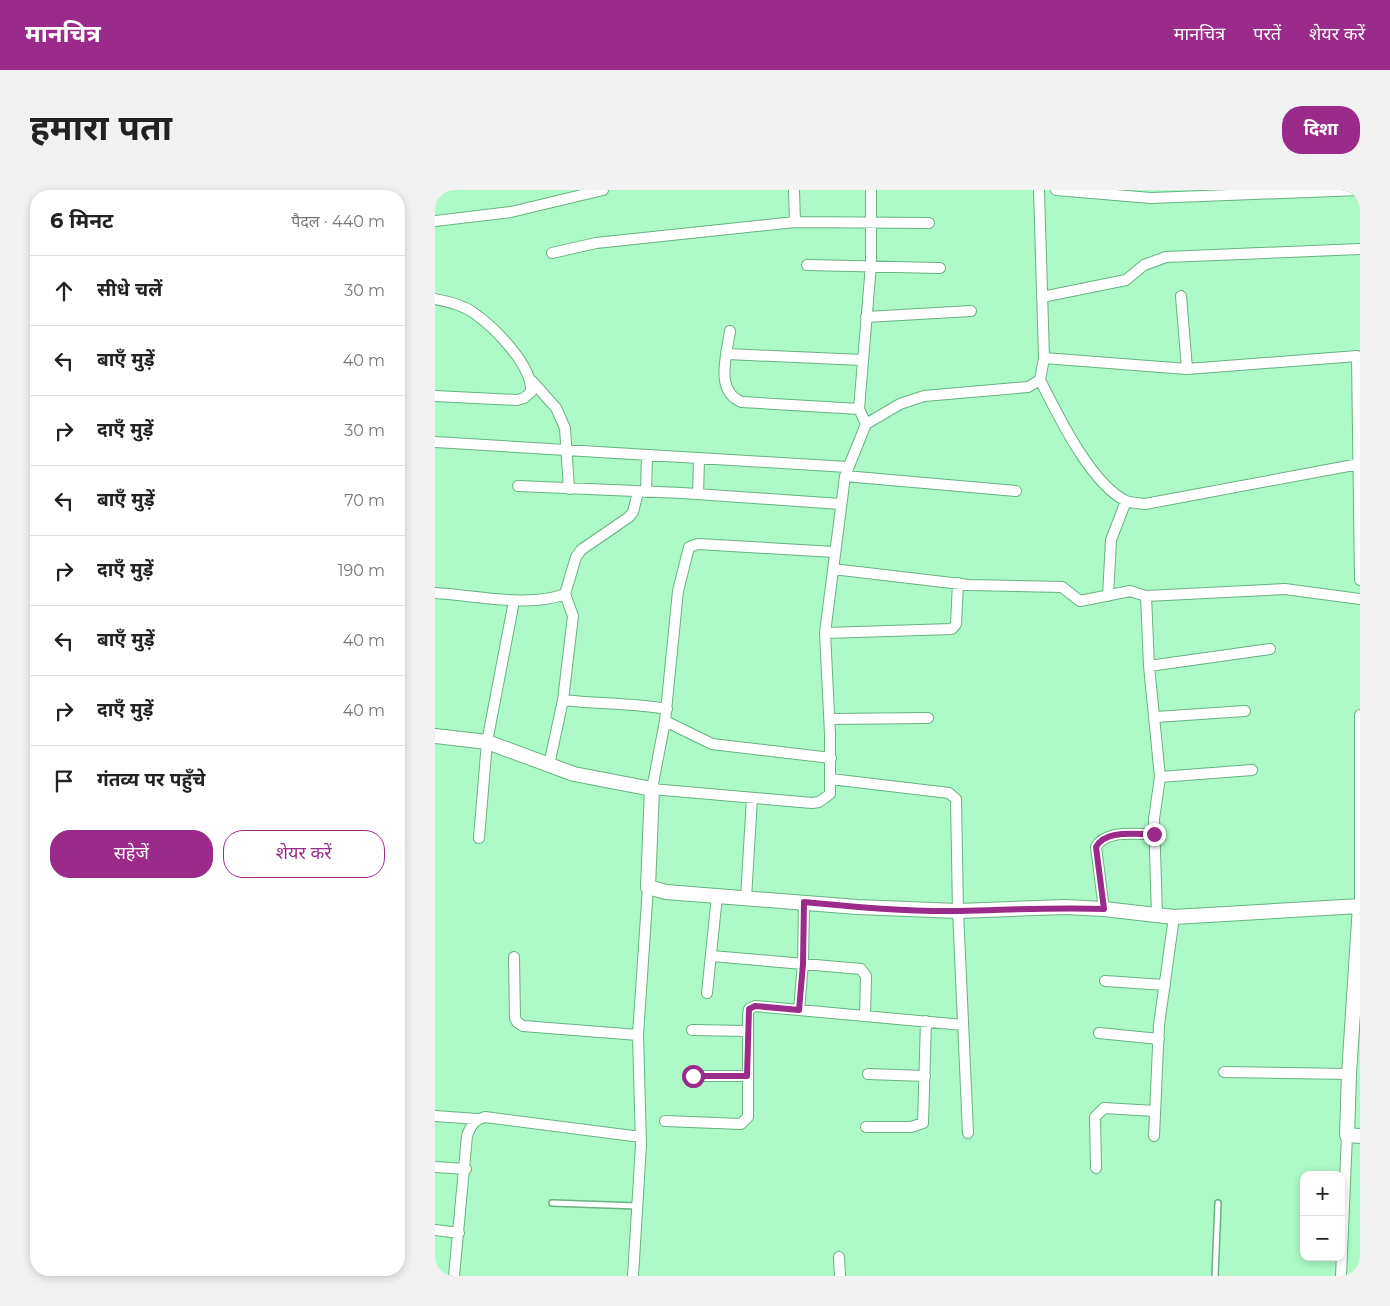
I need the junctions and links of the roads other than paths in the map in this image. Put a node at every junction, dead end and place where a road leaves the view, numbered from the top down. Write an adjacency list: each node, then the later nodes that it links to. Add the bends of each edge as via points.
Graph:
1 (603, 190): 7 (street, via 511,212)
2 (794, 190): 8 (street)
3 (871, 190): 9 (street)
4 (1039, 190): 17 (street)
5 (1056, 190): 6 (street, via 1151,198)
6 (1360, 190)
7 (435, 221)
8 (795, 222): 9 (street); 12 (street, via 596,243)
9 (872, 223): 10 (street); 14 (street)
10 (929, 223)
11 (1360, 249): 17 (street, via 1166,257 1145,265 1126,280)
12 (552, 253)
13 (807, 265): 14 (street)
14 (871, 265): 15 (street); 20 (street)
15 (940, 268)
16 (1181, 296): 26 (street)
17 (1042, 297): 24 (street)
18 (435, 299): 28 (street, via 461,306 488,324 525,367)
19 (971, 311): 20 (street)
20 (866, 317): 25 (street)
21 (730, 331): 22 (street)
22 (727, 354): 25 (street); 30 (street, via 725,379 727,392 733,399)
23 (1358, 356): 26 (street); 36 (street)
24 (1044, 358): 26 (street); 27 (street)
25 (862, 360): 30 (street)
26 (1187, 369)
27 (1039, 380): 31 (street, via 1028,387 924,396 900,404); 43 (street, via 1072,441 1107,486)
28 (532, 381): 29 (street, via 531,392 517,400); 33 (street, via 556,408 565,428)
29 (435, 396)
30 (859, 409): 31 (street)
31 (866, 424): 37 (street)
32 (435, 442): 33 (street)
33 (568, 450): 34 (street); 39 (street)
34 (647, 455): 35 (street); 41 (street)
35 (699, 459): 37 (street); 42 (street)
36 (1359, 464): 43 (street, via 1145,504); 45 (street)
37 (846, 472): 40 (street); 44 (street)
38 (518, 486): 39 (street)
39 (569, 489): 41 (street)
40 (1015, 491)
41 (642, 492): 42 (street); 51 (street, via 629,517 586,546 576,557)
42 (698, 494): 44 (street)
43 (1127, 501): 52 (street, via 1111,540)
44 (840, 504): 46 (street)
45 (1360, 534): 48 (street)
46 (834, 552): 47 (street); 60 (street, via 698,544 689,547 678,591)
47 (833, 569): 49 (street); 56 (street)
48 (1360, 580)
49 (958, 583): 52 (street, via 1062,587 1080,601); 56 (street, via 956,624 952,629)
50 (435, 593): 55 (street)
51 (565, 594): 55 (street); 59 (street, via 573,616)
52 (1108, 596): 53 (street, via 1130,591)
53 (1146, 596): 54 (street, via 1285,589); 58 (street)
54 (1360, 599)
55 (514, 601): 68 (street)
56 (825, 633): 65 (street)
57 (1270, 649): 58 (street)
58 (1149, 666): 63 (street)
59 (563, 700): 60 (street, via 633,703); 70 (street)
60 (667, 709): 66 (street)
61 (1245, 711): 63 (street)
62 (1360, 715): 75 (street)
63 (1156, 717): 72 (street)
64 (929, 718): 65 (street)
65 (830, 719): 69 (street)
66 (665, 720): 69 (street, via 712,744); 74 (street)
67 (435, 736): 68 (street)
68 (487, 742): 70 (street); 78 (street)
69 (831, 758): 73 (street)
70 (549, 765): 74 (street, via 574,774)
71 (1251, 770): 72 (street)
72 (1161, 778): 77 (street)
73 (831, 780): 76 (street, via 830,794 819,802); 85 (street, via 953,796 957,803)
74 (652, 789): 76 (street); 79 (street)
75 (1360, 797): 83 (street)
76 (753, 798): 81 (street)
77 (1154, 834): 84 (street, via 1109,835 1098,844); 86 (street)
78 (479, 838)
79 (648, 887): 80 (street, via 666,892); 101 (street)
80 (717, 896): 81 (street); 88 (street)
81 (746, 898): 82 (street)
82 (804, 902): 85 (street); 90 (street)
83 (1360, 906): 87 (street); 105 (street)
84 (1104, 909): 85 (street, via 1065,907); 86 (street)
85 (958, 911): 97 (street)
86 (1157, 915): 87 (street)
87 (1175, 917): 92 (street)
88 (712, 956): 90 (street); 93 (street)
89 (515, 957): 101 (street, via 515,1018 523,1026)
90 (803, 964): 94 (street); 95 (street, via 861,969 864,972)
91 (1105, 981): 92 (street)
92 (1165, 985): 102 (street)
93 (707, 993)
94 (799, 1010): 95 (street); 99 (street, via 755,1006 747,1015)
95 (865, 1016): 96 (street)
96 (926, 1021): 97 (street); 108 (street)
97 (963, 1025): 114 (street)
98 (692, 1030): 99 (street)
99 (748, 1031): 107 (street)
100 (1099, 1033): 102 (street)
101 (638, 1035): 117 (street)
102 (1159, 1039): 109 (street)
103 (1224, 1072): 105 (street)
104 (868, 1074): 108 (street)
105 (1349, 1074): 116 (street)
106 (693, 1076): 107 (street)
107 (747, 1076): 112 (street, via 748,1117 741,1124)
108 (925, 1076): 113 (street, via 923,1123 911,1128)
109 (1155, 1112): 115 (street); 119 (street, via 1104,1108 1098,1112 1095,1117)
110 (435, 1116): 111 (street)
111 (477, 1119): 117 (street, via 485,1116); 120 (street, via 467,1136)
112 (665, 1122)
113 (866, 1127)
114 (968, 1133)
115 (1154, 1136)
116 (1354, 1136): 131 (street)
117 (641, 1137): 123 (street)
118 (435, 1167): 120 (street)
119 (1096, 1168)
120 (465, 1169): 125 (street)
121 (552, 1203): 123 (lane)
122 (1218, 1203): 130 (lane)
123 (637, 1206): 128 (street)
124 (435, 1230): 125 (street)
125 (459, 1233): 127 (street)
126 (839, 1258): 129 (street)
127 (455, 1276)
128 (633, 1276)
129 (840, 1276)
130 (1215, 1276)
131 (1341, 1276)

